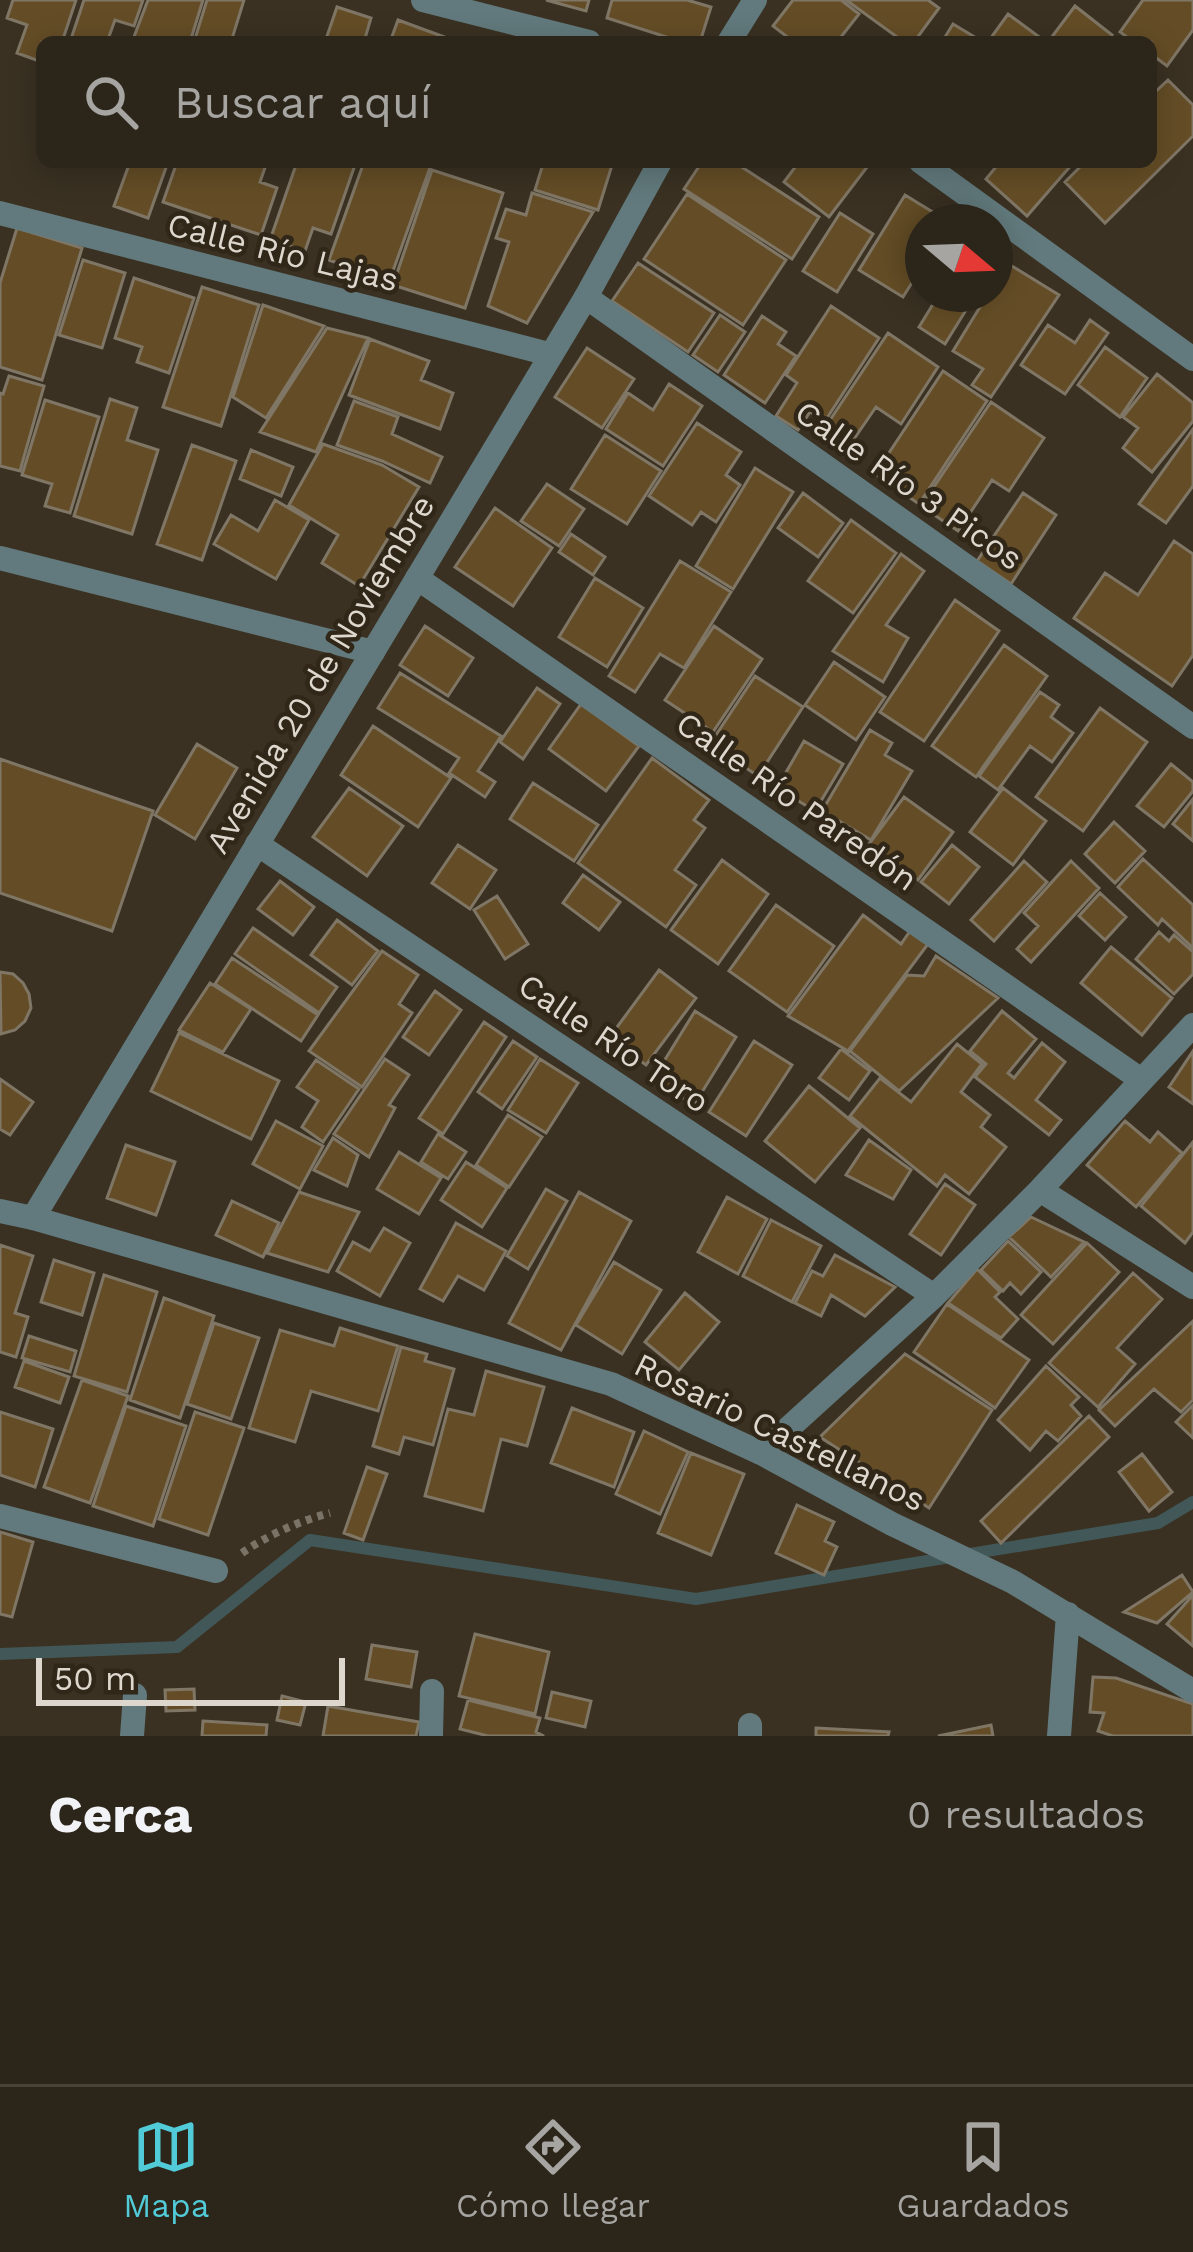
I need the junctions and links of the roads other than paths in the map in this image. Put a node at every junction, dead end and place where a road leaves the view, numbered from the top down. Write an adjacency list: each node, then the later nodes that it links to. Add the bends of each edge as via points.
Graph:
1 (424, 0): 3 (street)
2 (755, 0): 4 (street)
3 (565, 36)
4 (741, 36)
5 (657, 168): 8 (street, Avenida 20 de Noviembre)
6 (929, 168): 10 (street)
7 (0, 212): 9 (street, Calle Río Lajas)
8 (586, 296): 9 (street, Avenida 20 de Noviembre); 14 (street, Calle Río 3 Picos)
9 (549, 355): 12 (street, Avenida 20 de Noviembre)
10 (1193, 359)
11 (0, 558): 13 (street)
12 (416, 578): 13 (street, Avenida 20 de Noviembre); 17 (street, Calle Río Paredón)
13 (373, 652): 15 (street, Avenida 20 de Noviembre)
14 (1193, 727)
15 (256, 844): 20 (street, Avenida 20 de Noviembre); 22 (street, Calle Río Toro)
16 (1193, 1024): 17 (street)
17 (1140, 1079): 18 (street)
18 (1040, 1190): 21 (street); 22 (street)
19 (0, 1210): 20 (street, Rosario Castellanos)
20 (33, 1218): 23 (street, Rosario Castellanos, via 611,1384)
21 (1193, 1287)
22 (934, 1296): 23 (street)
23 (761, 1454): 26 (street, Rosario Castellanos)
24 (0, 1516): 25 (street)
25 (216, 1571)
26 (1068, 1614): 28 (street, Rosario Castellanos); 32 (street)
27 (432, 1691): 31 (street)
28 (1193, 1691)
29 (135, 1695): 30 (street)
30 (132, 1736)
31 (431, 1736)
32 (1059, 1736)

